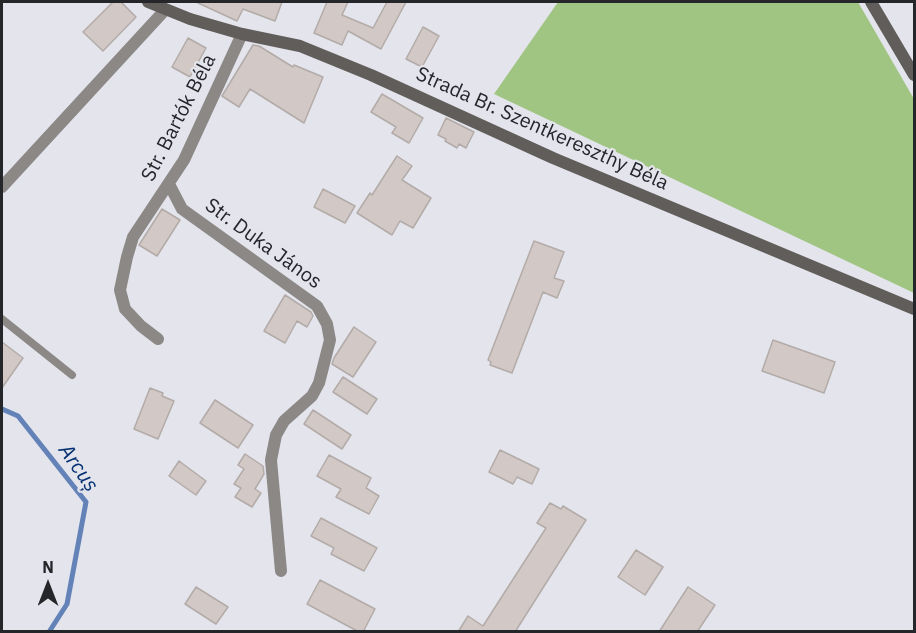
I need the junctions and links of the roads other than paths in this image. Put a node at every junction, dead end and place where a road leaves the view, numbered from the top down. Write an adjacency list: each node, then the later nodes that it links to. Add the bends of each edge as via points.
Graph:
1 (148, 2): 3 (street, Strada Br. Szentkereszthy Béla)
2 (871, 2): 5 (street)
3 (165, 10): 4 (street, Strada Br. Szentkereszthy Béla); 7 (street)
4 (242, 34): 6 (street, Str. Bartók Béla); 8 (street, Strada Br. Szentkereszthy Béla, via 300,46 371,75 553,158)
5 (915, 75)
6 (169, 184): 10 (street, Str. Bartók Béla, via 133,237 120,290 124,309); 12 (street, Str. Duka János, via 182,209 317,306 327,324 330,340 319,383 312,396 284,421 276,435 271,460)
7 (2, 187)
8 (915, 309)
9 (2, 319): 11 (lane)
10 (158, 339)
11 (72, 375)
12 (281, 571)

